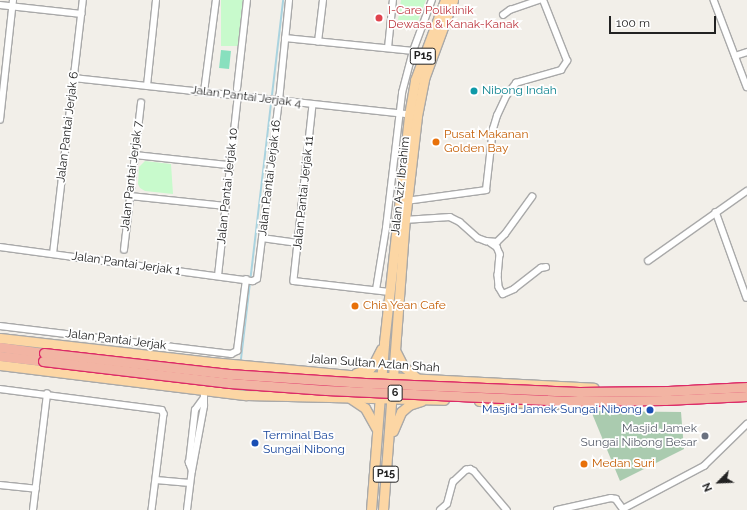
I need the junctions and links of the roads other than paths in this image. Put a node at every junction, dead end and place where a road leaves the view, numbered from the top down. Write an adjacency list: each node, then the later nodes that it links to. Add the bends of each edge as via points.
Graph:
1 (83, 0): 16 (street, Jalan Pantai Jerjak 6)
2 (156, 0): 25 (street)
3 (216, 0): 28 (street)
4 (247, 0): 27 (street)
5 (289, 0): 18 (street, Jalan Pantai Jerjak 16)
6 (323, 0): 19 (street)
7 (394, 0): 20 (street)
8 (432, 0): 21 (street)
9 (445, 0): 34 (main road, Jalan Aziz Ibrahim / P15, via 415,80)
10 (453, 0): 34 (main road, Jalan Aziz Ibrahim / P15)
11 (539, 0): 17 (street)
12 (543, 0): 41 (street, via 567,61 565,67 557,72 523,79 516,83 507,95 493,129 486,190)
13 (714, 0): 23 (street)
14 (12, 3): 15 (street); 16 (street); 35 (street)
15 (0, 5)
16 (82, 14): 24 (street, Jalan Pantai Jerjak 6)
17 (503, 15)
18 (285, 38): 19 (street); 30 (street, Jalan Pantai Jerjak 16)
19 (318, 42): 20 (street)
20 (388, 48): 21 (street)
21 (413, 51): 33 (street)
22 (747, 52): 23 (street)
23 (735, 56): 26 (street)
24 (74, 78): 25 (street, Jalan Pantai Jerjak 4); 50 (street, Jalan Pantai Jerjak 6)
25 (147, 86): 28 (street, Jalan Pantai Jerjak 4)
26 (747, 87)
27 (237, 89)
28 (204, 92): 29 (street, Jalan Pantai Jerjak 4)
29 (238, 96): 30 (street, Jalan Pantai Jerjak 4); 37 (street, Jalan Pantai Jerjak 10)
30 (275, 101): 32 (street, Jalan Pantai Jerjak 4); 45 (street, Jalan Pantai Jerjak 16)
31 (141, 103): 36 (street, Jalan Pantai Jerjak 7)
32 (313, 105): 33 (street, Jalan Pantai Jerjak 4); 47 (street, Jalan Pantai Jerjak 11)
33 (398, 115): 34 (street, Jalan Pantai Jerjak 4); 56 (street, via 386,228)
34 (413, 116): 41 (main road, Jalan Aziz Ibrahim / P15)
35 (0, 120)
36 (135, 155): 37 (street); 39 (street, Jalan Pantai Jerjak 7)
37 (229, 165): 42 (street, Jalan Pantai Jerjak 10)
38 (747, 191): 43 (street)
39 (130, 196): 42 (street); 49 (street, Jalan Pantai Jerjak 7)
40 (532, 197): 46 (street, via 501,239)
41 (403, 201): 44 (main road, Jalan Aziz Ibrahim / P15)
42 (225, 206): 53 (street, Jalan Pantai Jerjak 10)
43 (716, 212): 51 (street); 58 (street)
44 (401, 220): 46 (street, via 450,217 478,238); 57 (main road, Jalan Aziz Ibrahim / P15); 63 (main road, Jalan Aziz Ibrahim / P15)
45 (262, 238): 47 (street); 55 (street, Jalan Pantai Jerjak 16, via 258,277)
46 (491, 242): 52 (street, via 497,246 500,254 498,275 499,287 503,294)
47 (298, 243): 56 (street, Jalan Pantai Jerjak 11, via 294,281)
48 (0, 247): 50 (street, Jalan Pantai Jerjak 1)
49 (124, 250)
50 (53, 254): 53 (street, Jalan Pantai Jerjak 1)
51 (648, 261)
52 (546, 267)
53 (218, 276): 54 (street, Jalan Pantai Jerjak 1)
54 (246, 280): 55 (street, Jalan Pantai Jerjak 1); 59 (street, Jalan Pantai Jerjak, via 237,351 231,354)
55 (253, 280)
56 (376, 290): 57 (street)
57 (389, 292): 61 (main road, Jalan Aziz Ibrahim / P15)
58 (747, 298)
59 (0, 326)
60 (0, 338): 67 (main road, Jalan Sultan Azlan Shah / 6)
61 (384, 343): 68 (main road, via 373,365 362,372); 69 (main road, Jalan Aziz Ibrahim / P15)
62 (0, 347): 65 (highway, Jalan Sultan Azlan Shah / 6)
63 (395, 349): 70 (main road, Jalan Aziz Ibrahim / P15); 71 (main road, via 403,366)
64 (0, 356): 65 (highway, Jalan Sultan Azlan Shah / 6)
65 (44, 357): 73 (highway, Jalan Sultan Azlan Shah / 6, bridge, via 229,374 365,383 580,392); 78 (highway, Jalan Sultan Azlan Shah / 6, bridge, via 230,383 357,392 571,401)
66 (0, 365): 75 (main road, 6)
67 (282, 368): 68 (main road, Jalan Sultan Azlan Shah / 6); 77 (main road, via 290,376 290,387)
68 (349, 375): 69 (main road, Jalan Sultan Azlan Shah / 6)
69 (381, 377): 70 (main road, Jalan Sultan Azlan Shah / 6); 80 (main road, P15)
70 (393, 377): 71 (main road, Jalan Sultan Azlan Shah / 6); 81 (main road, P15)
71 (419, 379): 72 (main road, Jalan Sultan Azlan Shah / 6, via 598,388)
72 (747, 383)
73 (747, 388)
74 (0, 389): 76 (street)
75 (204, 390): 77 (main road, 6); 88 (street, via 204,406)
76 (47, 394): 87 (street, via 162,410 164,414); 90 (street)
77 (278, 396): 79 (main road, 6)
78 (747, 396)
79 (349, 397): 80 (main road, 6); 85 (main road, via 365,408)
80 (379, 398): 81 (main road, 6); 85 (main road, P15)
81 (392, 398): 82 (main road, 6); 86 (main road, P15)
82 (426, 399): 83 (main road, 6, via 531,404); 86 (main road, via 401,412)
83 (747, 400)
84 (747, 424): 99 (street, via 704,466)
85 (377, 432): 94 (main road, P15)
86 (390, 439): 95 (main road, P15)
87 (156, 480): 88 (street); 92 (street)
88 (190, 483): 93 (street)
89 (0, 485): 90 (street)
90 (36, 489): 91 (street)
91 (33, 510)
92 (152, 510)
93 (187, 510)
94 (371, 510)
95 (383, 510)
96 (440, 510): 97 (street, via 447,504 453,482 470,469)
97 (507, 510)
98 (557, 510): 99 (street, via 611,498 616,499)
99 (623, 510)

